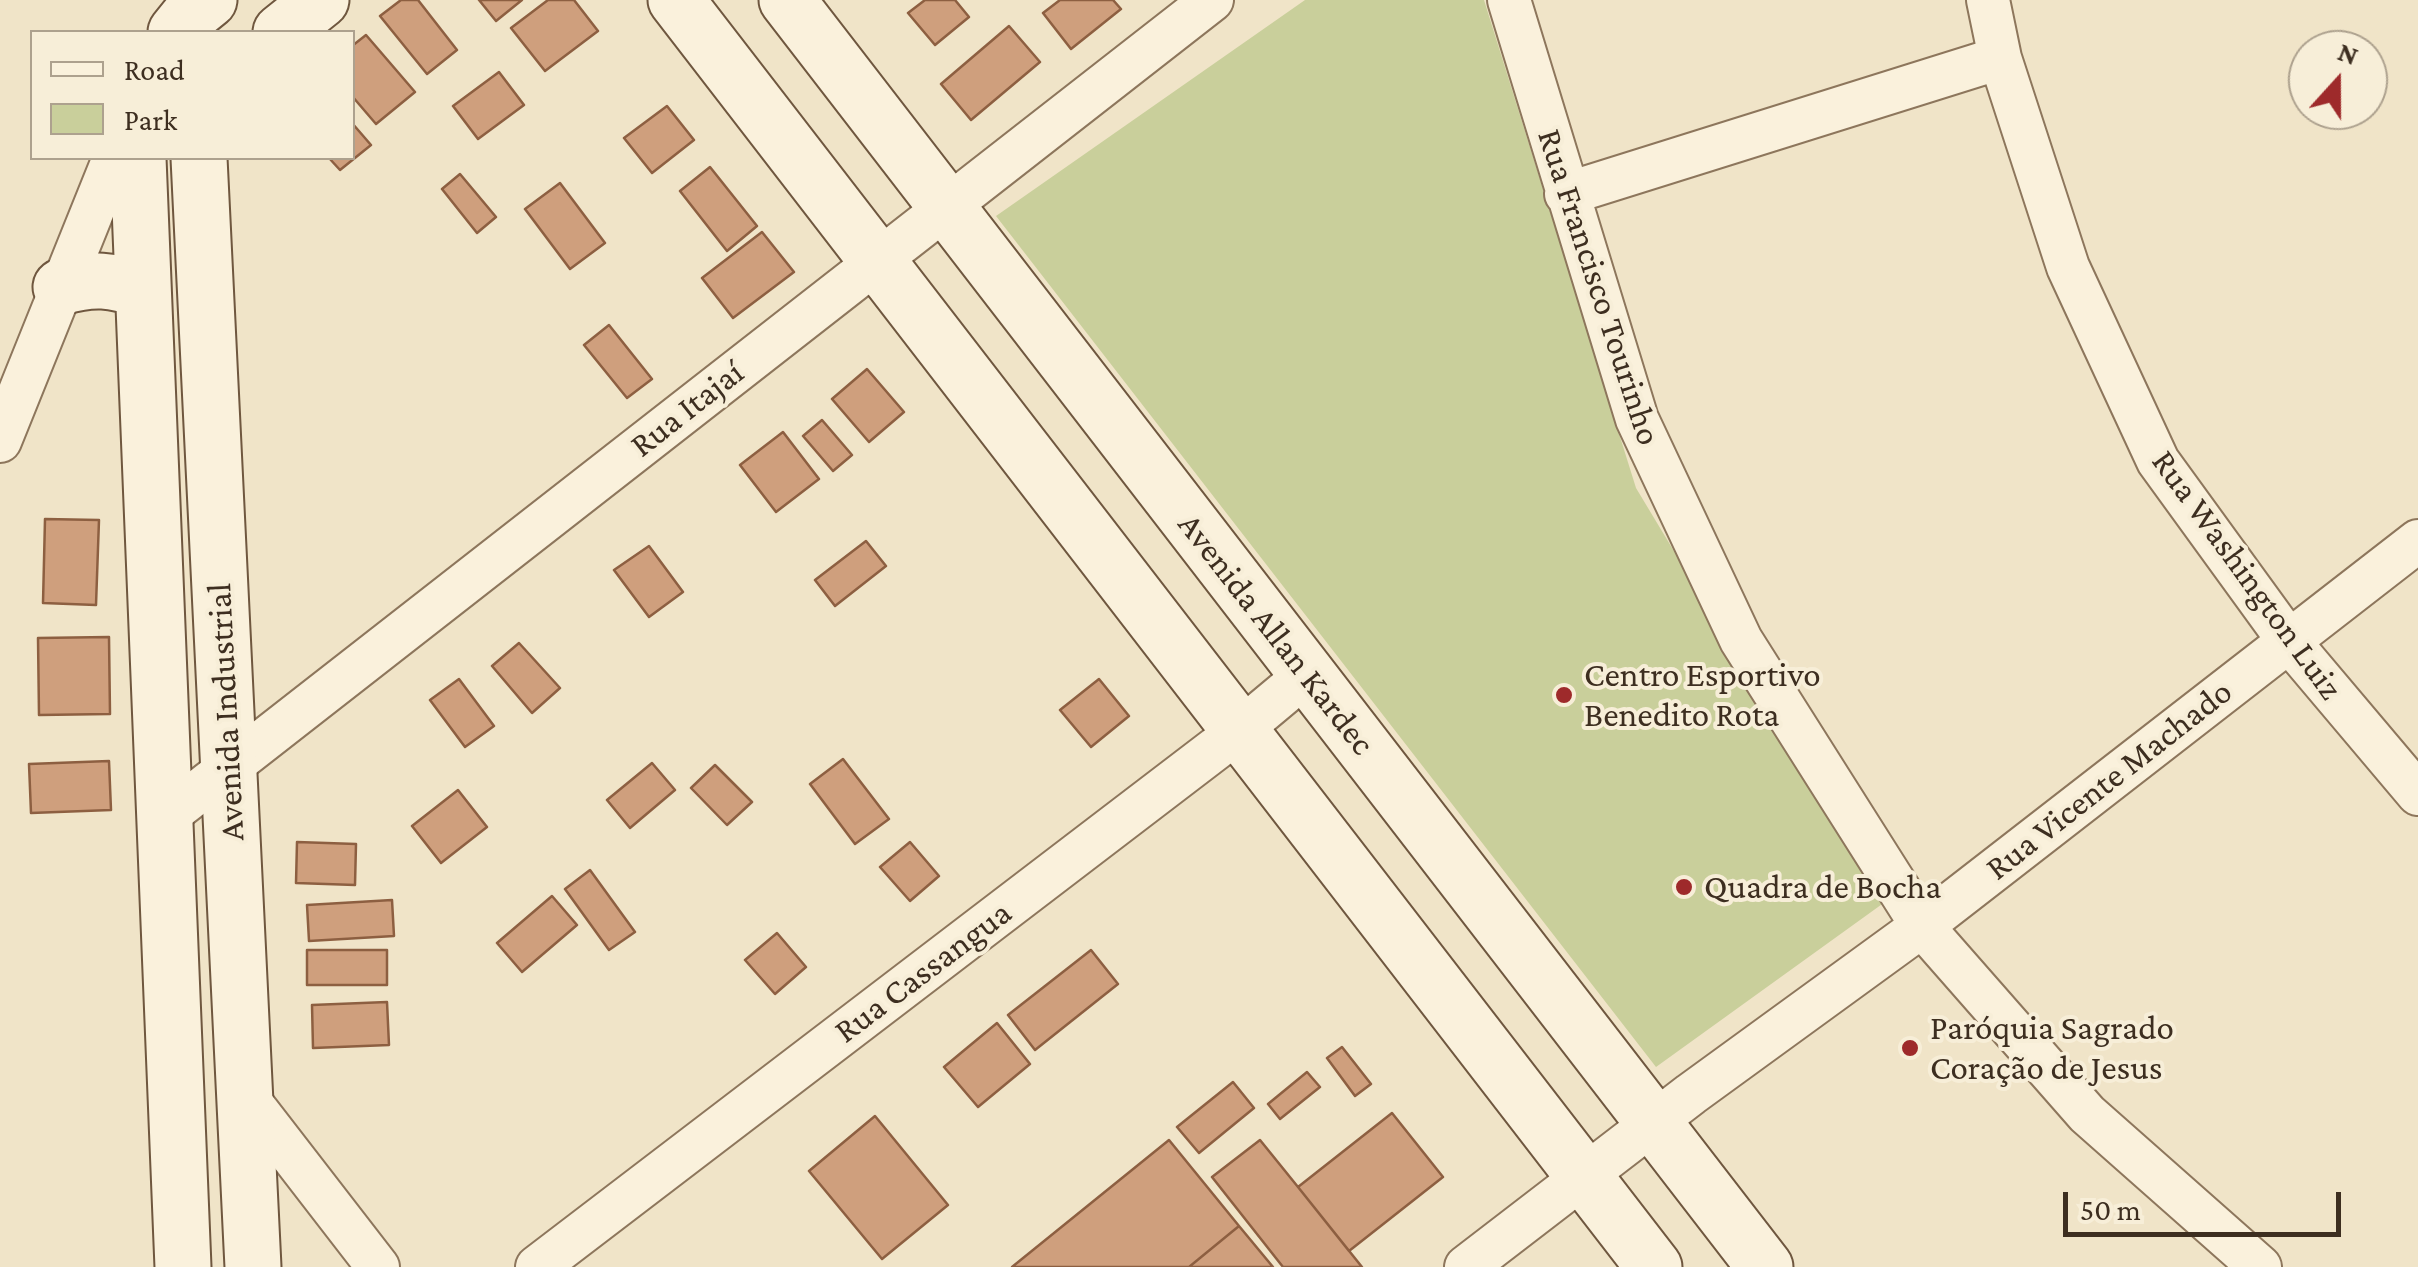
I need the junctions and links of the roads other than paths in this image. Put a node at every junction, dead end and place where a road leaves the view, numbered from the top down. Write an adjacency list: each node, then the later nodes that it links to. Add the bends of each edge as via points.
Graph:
1 (209, 0): 8 (street)
2 (321, 0): 9 (street)
3 (676, 0): 16 (street)
4 (787, 0): 15 (street, Avenida Allan Kardec)
5 (1212, 0): 15 (street, Rua Itajaí)
6 (1508, 0): 14 (street, Rua Francisco Tourinho)
7 (1988, 0): 10 (street, Rua Washington Luiz)
8 (178, 30)
9 (284, 30)
10 (2000, 58): 14 (street); 21 (street, Rua Washington Luiz, via 2068,267 2158,461)
11 (113, 160): 17 (street)
12 (138, 160): 18 (street, Avenida Industrial)
13 (200, 160): 24 (street, Avenida Industrial)
14 (1566, 194): 27 (street, Rua Francisco Tourinho, via 1636,419 1740,640)
15 (947, 206): 16 (street, Rua Itajaí); 22 (street, Avenida Allan Kardec)
16 (878, 260): 23 (street); 24 (street, Rua Itajaí)
17 (61, 287): 18 (street, via 102,279); 19 (street)
18 (143, 291): 26 (street, Avenida Industrial)
19 (0, 441)
20 (2418, 541): 21 (street, Rua Vicente Machado)
21 (2288, 640): 25 (street, Rua Washington Luiz); 27 (street, Rua Vicente Machado)
22 (1307, 674): 23 (street, Rua Cassangua); 29 (street, Avenida Allan Kardec)
23 (1240, 730): 30 (street); 34 (street, Rua Cassangua)
24 (228, 768): 26 (street, Rua Itajaí); 28 (street, Avenida Industrial)
25 (2418, 794)
26 (163, 819): 31 (street, Avenida Industrial)
27 (1922, 926): 29 (street, Rua Vicente Machado); 38 (street, Rua Francisco Tourinho, via 2087,1114)
28 (245, 1095): 32 (street, Avenida Industrial); 33 (street)
29 (1654, 1123): 30 (street, Rua Vicente Machado); 37 (street, Avenida Allan Kardec)
30 (1584, 1176): 35 (street, Rua Vicente Machado); 36 (street)
31 (184, 1267)
32 (253, 1267)
33 (378, 1267)
34 (537, 1267)
35 (1466, 1267)
36 (1654, 1267)
37 (1765, 1267)
38 (2260, 1267)

